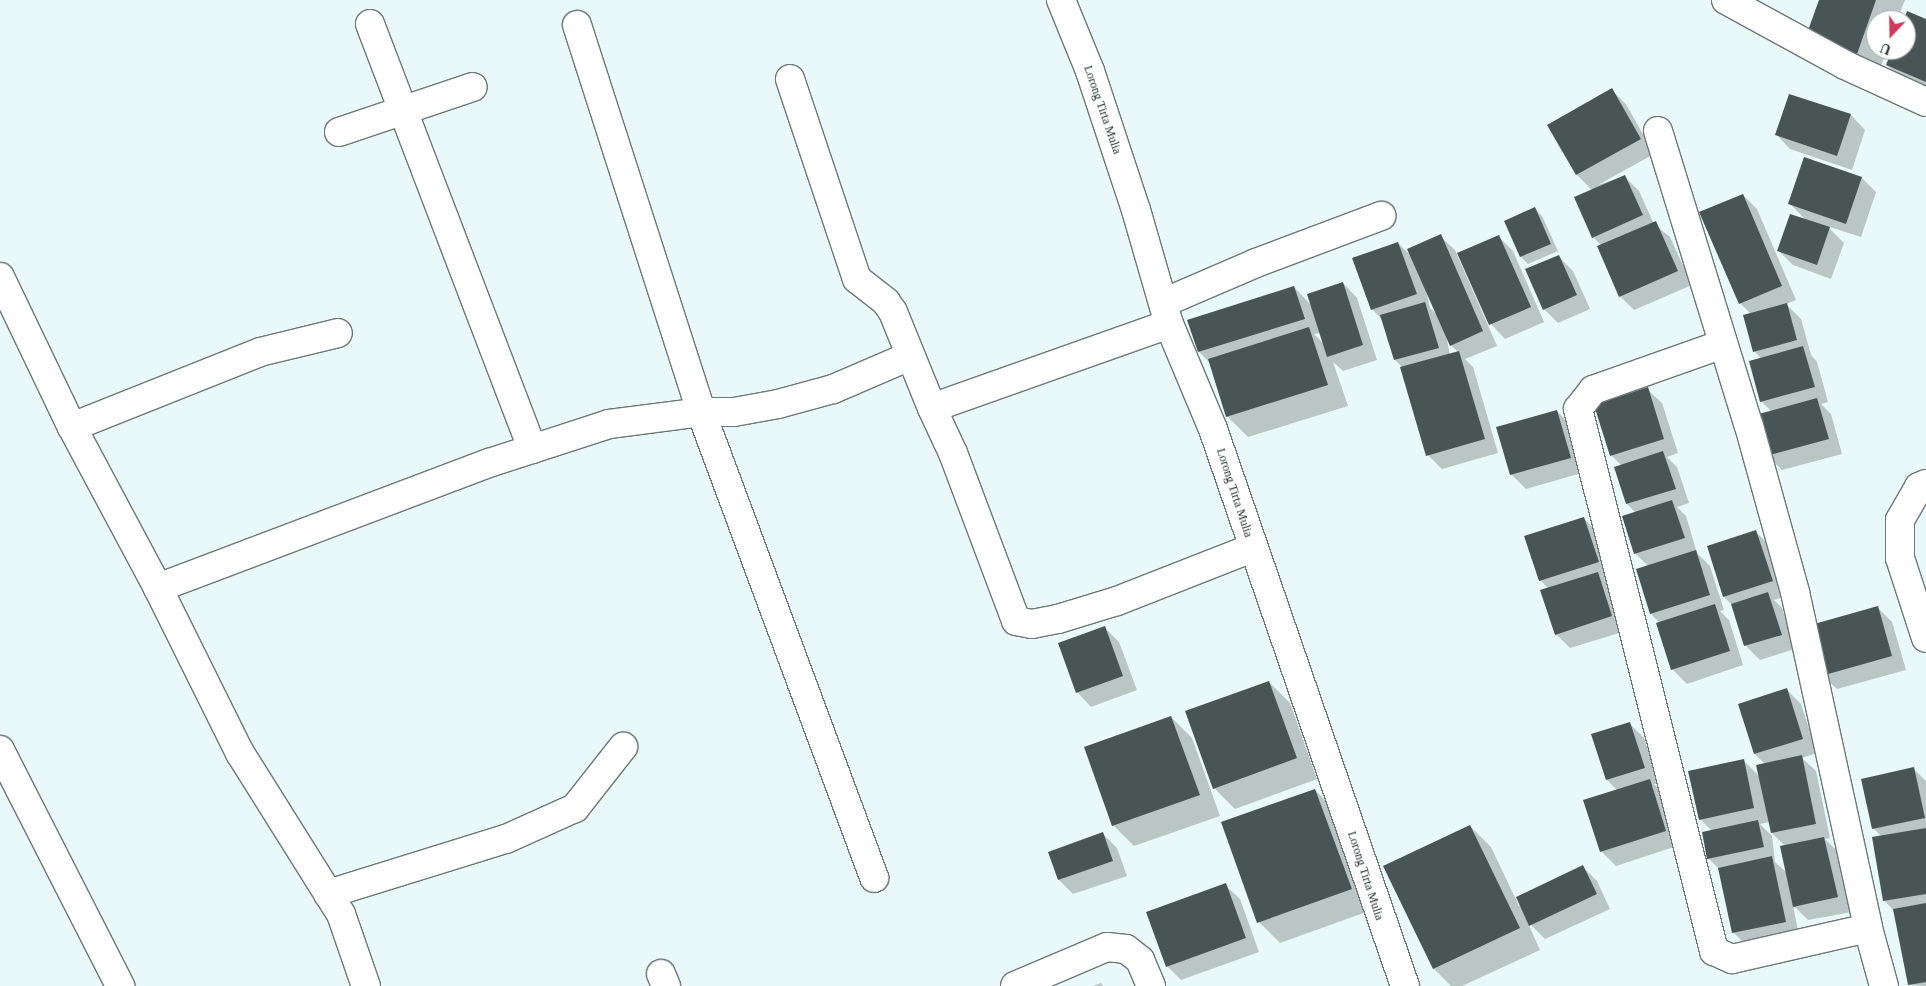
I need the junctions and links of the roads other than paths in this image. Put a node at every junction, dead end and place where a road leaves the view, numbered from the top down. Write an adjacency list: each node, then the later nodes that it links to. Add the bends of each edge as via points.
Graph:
1 (1061, 0): 13 (street, Lorong Tirta Mulia, via 1127,182)
2 (1726, 0): 7 (street, via 1746,14 1845,65)
3 (370, 24): 8 (street)
4 (577, 25): 18 (street)
5 (790, 79): 16 (street, via 857,279 886,302)
6 (472, 87): 8 (street)
7 (1926, 102)
8 (404, 111): 10 (street); 20 (street)
9 (1658, 131): 15 (street)
10 (339, 132)
11 (1380, 216): 13 (street, via 1256,263)
12 (0, 277): 19 (street)
13 (1166, 314): 17 (street); 22 (street, Lorong Tirta Mulia, via 1213,429)
14 (338, 333): 19 (street, via 260,352)
15 (1723, 344): 29 (street, via 1794,592); 29 (street, via 1593,390 1578,409 1714,951 1732,959)
16 (910, 356): 17 (street); 18 (street, via 833,389 778,404 734,412)
17 (932, 408): 22 (street, via 953,453 1016,621 1032,624 1058,619 1117,601)
18 (701, 412): 20 (street, via 609,424); 27 (street)
19 (72, 427): 23 (street)
20 (532, 449): 23 (street)
21 (1926, 484): 24 (street, via 1919,487 1900,520 1900,558)
22 (1252, 548): 34 (street, Lorong Tirta Mulia)
23 (158, 588): 28 (street, via 240,753)
24 (1926, 638)
25 (623, 746): 28 (street, via 576,808 506,839)
26 (0, 750): 30 (street)
27 (874, 878)
28 (328, 894): 31 (street, via 341,914)
29 (1868, 928): 35 (street)
30 (120, 986)
31 (366, 986)
32 (1015, 986): 33 (street, via 1113,947 1126,949 1140,960)
33 (1151, 986)
34 (1405, 986)
35 (1884, 986)

